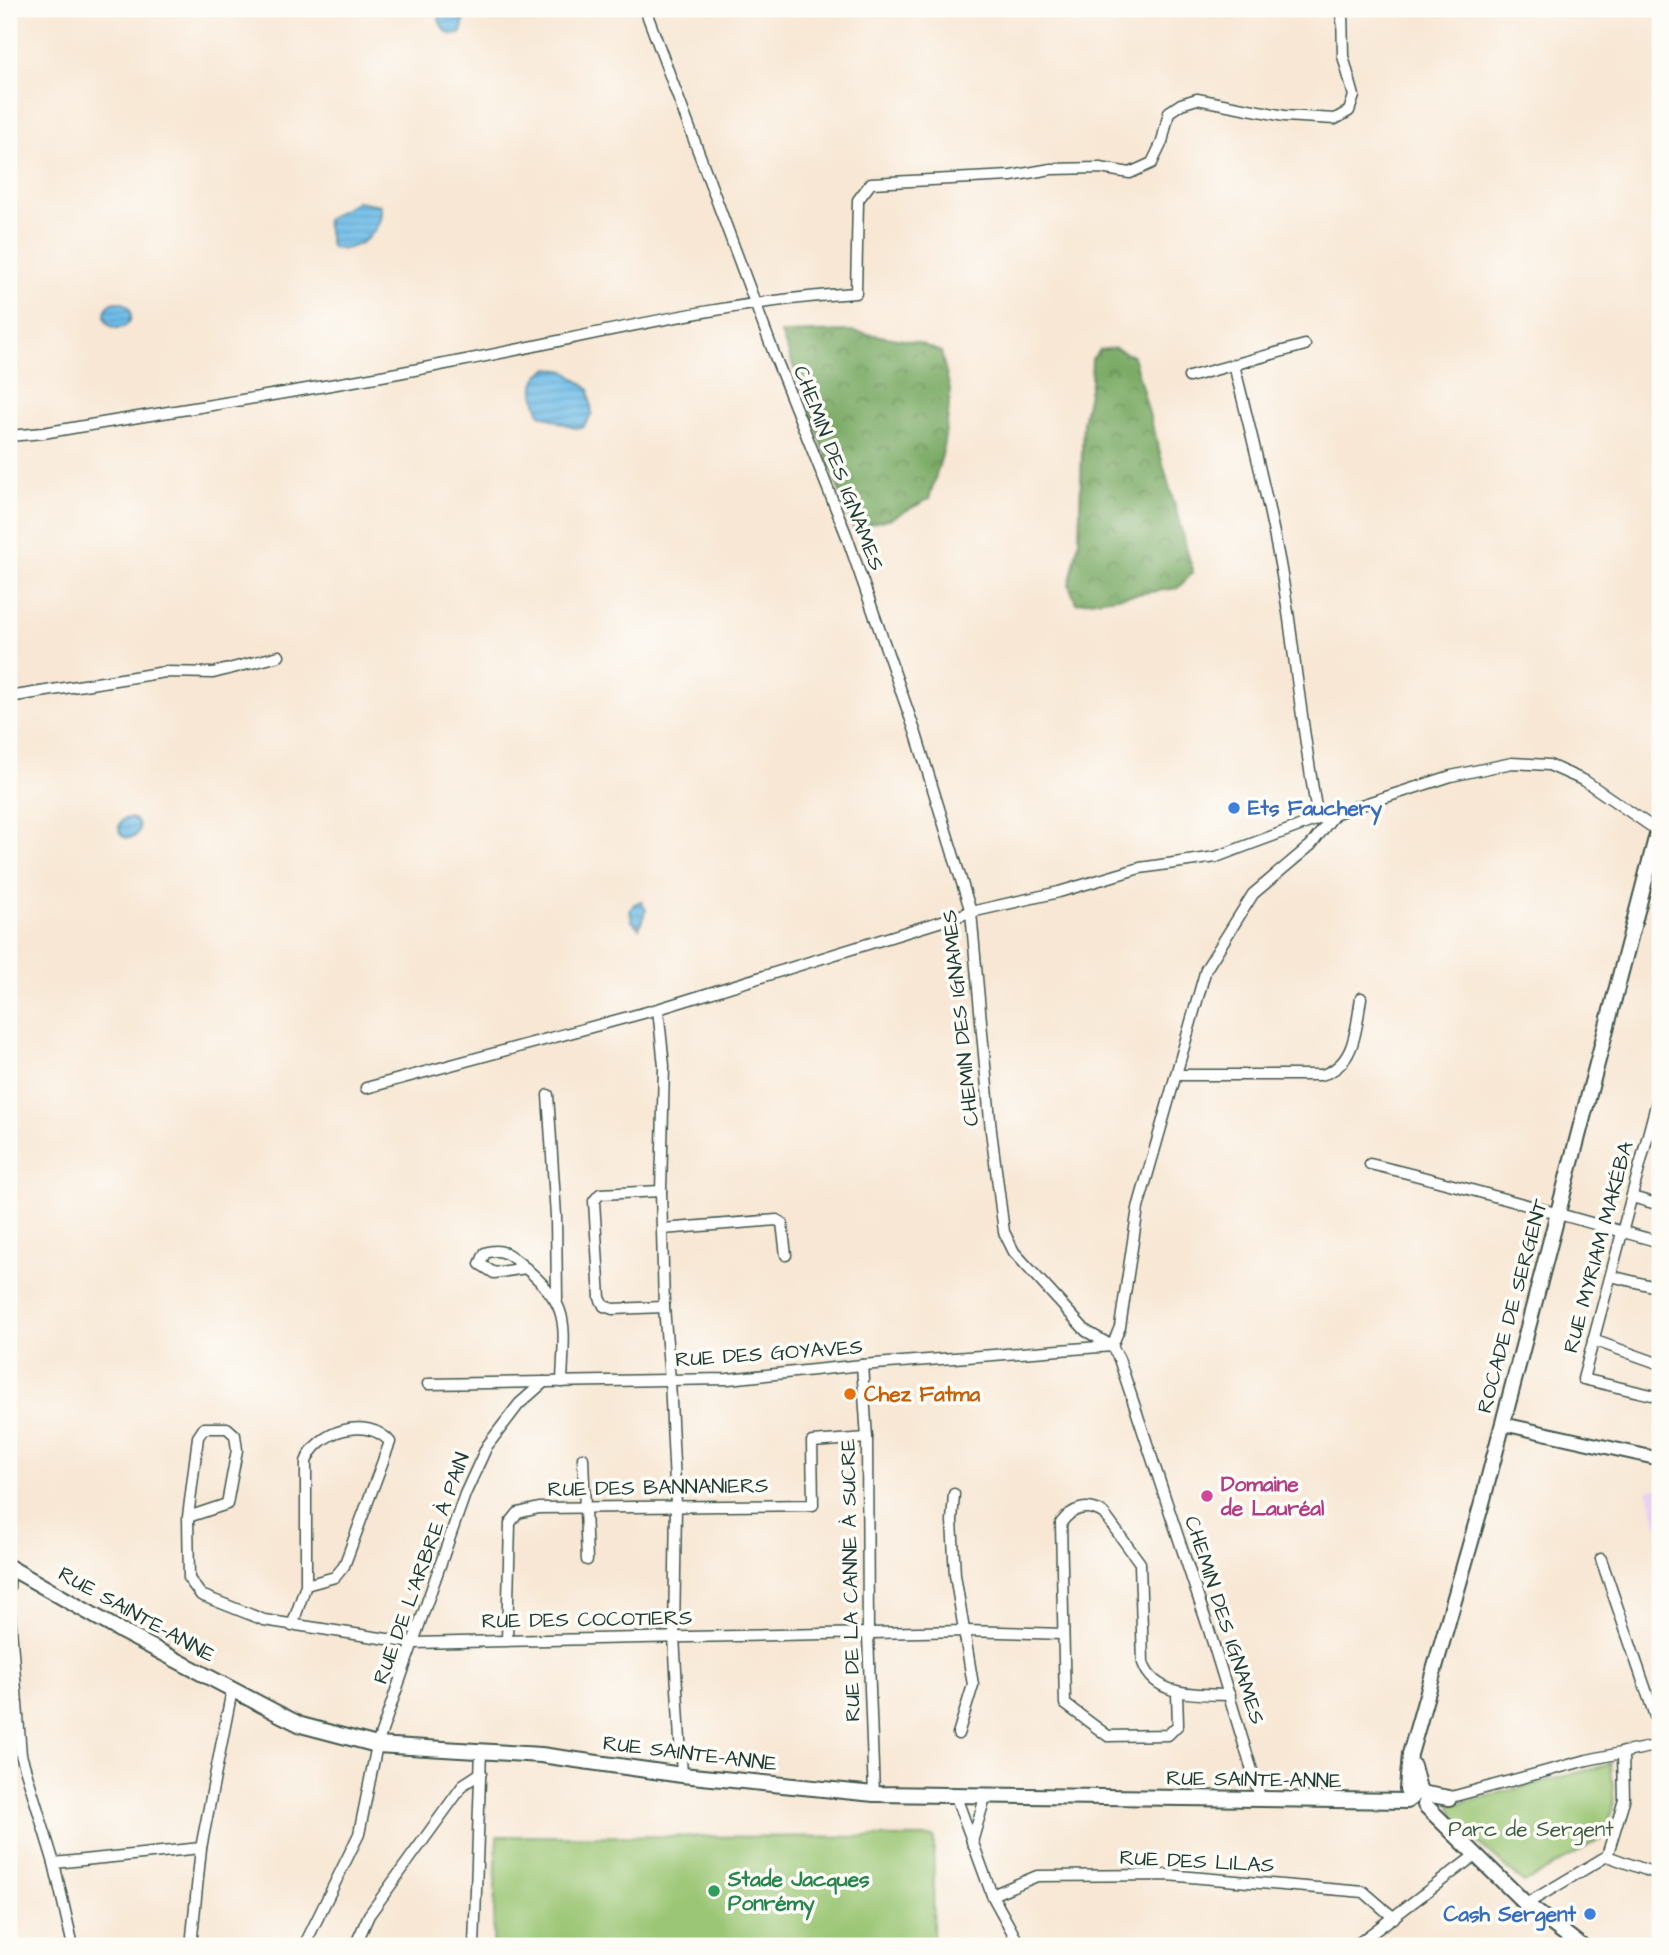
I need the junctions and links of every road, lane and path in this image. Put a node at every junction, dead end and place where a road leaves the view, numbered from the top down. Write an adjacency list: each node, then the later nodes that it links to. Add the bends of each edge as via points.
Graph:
1 (645, 9): 3 (street, CHEMIN DES IGNAMES)
2 (1342, 9): 3 (street, via 1343,56 1354,96 1349,111 1335,120 1284,116 1198,99 1169,112 1152,163 1130,173 1051,169 1010,176 871,183 858,200 856,293)
3 (754, 302): 7 (street, via 426,368); 13 (street, CHEMIN DES IGNAMES, via 846,534 916,734)
4 (1305, 345): 5 (street)
5 (1234, 365): 6 (street); 11 (street, via 1269,506)
6 (1189, 377)
7 (9, 436)
8 (279, 656): 9 (street, via 213,673 165,672)
9 (9, 697)
10 (1334, 815): 11 (street); 12 (street, via 1451,776 1512,763 1549,765 1585,781); 16 (street, via 1311,845 1253,894 1218,946 1206,969)
11 (1318, 819): 13 (street, via 1216,857 1140,868)
12 (1659, 827): 24 (main road, ROCADE DE SERGENT)
13 (971, 912): 15 (street); 35 (street, CHEMIN DES IGNAMES, via 990,1131 1004,1232 1014,1252 1086,1331)
14 (1361, 998): 16 (street, via 1353,1046 1334,1072)
15 (658, 1009): 17 (street); 21 (street, via 664,1066)
16 (1176, 1075): 35 (street, via 1138,1209)
17 (366, 1088)
18 (1660, 1090): 22 (street, RUE MYRIAM MAKÉBA)
19 (548, 1095): 32 (street)
20 (1370, 1164): 24 (street, via 1523,1202)
21 (661, 1191): 25 (street); 33 (street, via 600,1194 594,1201 593,1230 604,1306)
22 (1632, 1197): 23 (street); 26 (street, RUE MYRIAM MAKÉBA)
23 (1660, 1205)
24 (1557, 1216): 26 (street); 43 (main road, ROCADE DE SERGENT)
25 (662, 1229): 28 (street, via 777,1220 782,1223); 33 (street)
26 (1622, 1232): 27 (street); 30 (street, RUE MYRIAM MAKÉBA)
27 (1660, 1242)
28 (786, 1255)
29 (526, 1268): 32 (street)
30 (1611, 1276): 31 (street); 34 (street, RUE MYRIAM MAKÉBA)
31 (1660, 1288)
32 (556, 1298): 40 (street, via 564,1325)
33 (664, 1307): 38 (street)
34 (1593, 1340): 36 (street); 42 (street, RUE MYRIAM MAKÉBA, via 1583,1379)
35 (1112, 1346): 37 (street, RUE DES GOYAVES); 66 (street, CHEMIN DES IGNAMES)
36 (1660, 1364)
37 (862, 1365): 38 (street, RUE DES GOYAVES, via 728,1379); 44 (street, RUE DE LA CANNE À SUCRE)
38 (670, 1380): 40 (street, RUE DES GOYAVES); 48 (street)
39 (544, 1382): 40 (street, RUE DES GOYAVES); 41 (street, RUE DES GOYAVES); 63 (street, RUE DE L'ARBRE À PAIN, via 519,1404 487,1446 439,1562)
40 (562, 1382)
41 (428, 1384)
42 (1660, 1397)
43 (1503, 1424): 46 (street); 80 (main road, ROCADE DE SERGENT, via 1410,1754)
44 (867, 1438): 48 (street, RUE DES BANNANIERS, via 812,1442 813,1504); 60 (street, RUE DE LA CANNE À SUCRE)
45 (583, 1458): 49 (street)
46 (1660, 1459)
47 (954, 1494): 58 (street, via 953,1544)
48 (676, 1505): 49 (street, RUE DES BANNANIERS); 61 (street)
49 (585, 1508): 52 (street); 62 (street, RUE DES BANNANIERS, via 526,1510 512,1517)
50 (188, 1517): 50 (street, RUE DES COCOTIERS, via 198,1437 204,1428 227,1428 235,1435 237,1450 227,1504); 57 (street, RUE DES COCOTIERS, via 189,1578 201,1595 233,1610)
51 (1601, 1559): 67 (street)
52 (587, 1560)
53 (10, 1567): 55 (street); 64 (main road, RUE SAINTE-ANNE)
54 (306, 1585): 54 (street, via 306,1462 310,1449 324,1436 339,1431 383,1433 390,1442 385,1462 344,1566 335,1577); 57 (street)
55 (9, 1588)
56 (9, 1602): 85 (street, via 21,1755)
57 (292, 1626): 63 (street, RUE DES COCOTIERS)
58 (965, 1631): 59 (street, RUE DES COCOTIERS); 60 (street, RUE DES COCOTIERS); 68 (street, via 973,1685)
59 (1063, 1634): 65 (street, via 1065,1704 1101,1733 1116,1738 1171,1734 1178,1725); 65 (street, via 1061,1523 1068,1513 1097,1509 1140,1563 1146,1670)
60 (868, 1635): 61 (street, RUE DES COCOTIERS); 75 (street, RUE DE LA CANNE À SUCRE)
61 (674, 1636): 62 (street, RUE DES COCOTIERS); 74 (street)
62 (507, 1640): 63 (street, RUE DES COCOTIERS)
63 (413, 1643): 69 (street, RUE DE L'ARBRE À PAIN)
64 (232, 1690): 69 (main road, RUE SAINTE-ANNE, via 301,1725); 82 (street)
65 (1177, 1693): 66 (street)
66 (1230, 1695): 79 (street, CHEMIN DES IGNAMES)
67 (1660, 1731)
68 (958, 1734)
69 (377, 1745): 71 (main road, RUE SAINTE-ANNE); 92 (street, RUE DE L'ARBRE À PAIN, via 359,1834)
70 (1660, 1745): 72 (street)
71 (481, 1751): 73 (street); 74 (main road, RUE SAINTE-ANNE)
72 (1623, 1752): 78 (street); 83 (street, via 1624,1800)
73 (481, 1773): 93 (street, via 464,1784 369,1915); 94 (street)
74 (682, 1775): 75 (main road, RUE SAINTE-ANNE)
75 (874, 1794): 76 (main road, RUE SAINTE-ANNE)
76 (955, 1794): 77 (main road, RUE SAINTE-ANNE); 81 (street)
77 (986, 1794): 79 (main road, RUE SAINTE-ANNE); 81 (street)
78 (1449, 1798): 80 (main road, RUE SAINTE-ANNE)
79 (1261, 1800): 80 (main road, RUE SAINTE-ANNE)
80 (1417, 1801): 84 (main road)
81 (972, 1842): 87 (street)
82 (201, 1849): 85 (street); 91 (street)
83 (1607, 1856): 86 (street); 88 (street)
84 (1474, 1857): 88 (main road); 89 (street)
85 (54, 1863): 90 (street)
86 (1660, 1875)
87 (992, 1895): 89 (street, RUE DES LILAS, via 1037,1876 1167,1875 1364,1892); 95 (street)
88 (1526, 1904): 97 (main road)
89 (1394, 1919): 96 (street)
90 (73, 1946)
91 (194, 1946)
92 (304, 1946)
93 (355, 1946)
94 (474, 1946)
95 (1020, 1946)
96 (1355, 1946)
97 (1581, 1946)

